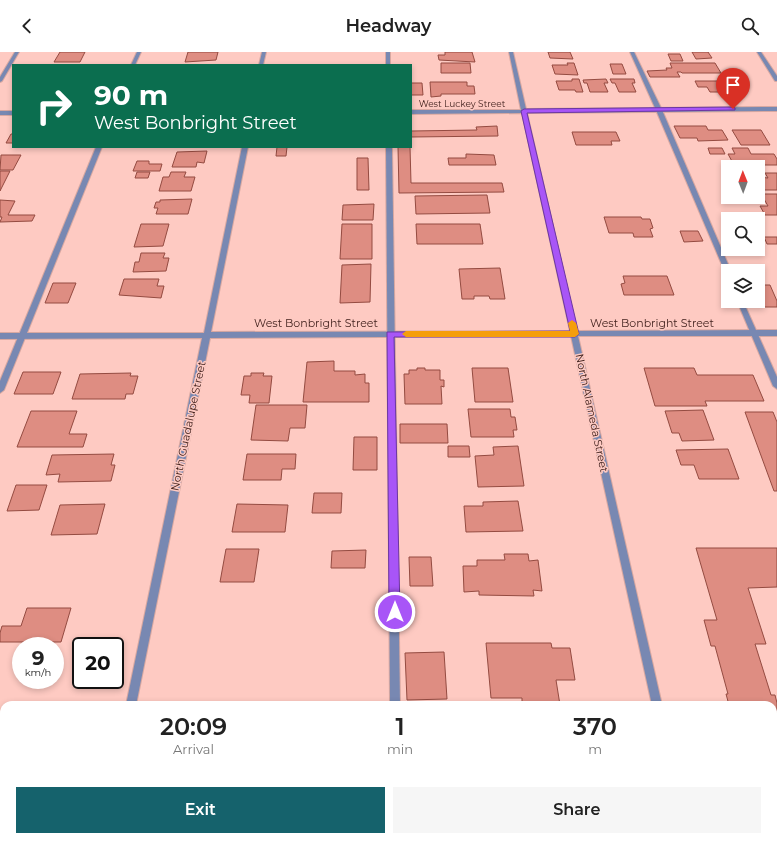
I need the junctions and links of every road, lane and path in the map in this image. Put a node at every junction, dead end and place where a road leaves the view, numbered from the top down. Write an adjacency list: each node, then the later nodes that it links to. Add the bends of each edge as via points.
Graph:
1 (17, 52): 12 (street)
2 (139, 52): 8 (street)
3 (264, 52): 9 (street)
4 (388, 52): 10 (street)
5 (511, 52): 15 (street, North Alameda Street)
6 (632, 52): 14 (street)
7 (759, 52): 11 (street)
8 (133, 64)
9 (261, 64)
10 (388, 64)
11 (777, 80)
12 (0, 81)
13 (777, 109): 14 (street, West Luckey Street)
14 (659, 110): 15 (street, West Luckey Street); 22 (street)
15 (524, 111): 16 (street, West Luckey Street); 27 (street, North Alameda Street)
16 (412, 112)
17 (0, 113): 18 (street)
18 (12, 113)
19 (99, 148): 30 (street)
20 (245, 148): 28 (street, North Guadalupe Street)
21 (388, 148): 26 (street)
22 (725, 264)
23 (743, 308): 24 (street)
24 (754, 333): 25 (street, West Bonbright Street); 27 (street, West Bonbright Street); 31 (street)
25 (777, 333)
26 (390, 334): 27 (street, West Bonbright Street); 28 (street, West Bonbright Street); 34 (street)
27 (575, 334): 35 (street, North Alameda Street)
28 (207, 335): 30 (street, West Bonbright Street); 33 (street, North Guadalupe Street)
29 (0, 336): 30 (street, West Bonbright Street)
30 (22, 336): 32 (street)
31 (777, 386)
32 (0, 390)
33 (132, 701)
34 (395, 701)
35 (656, 701)

